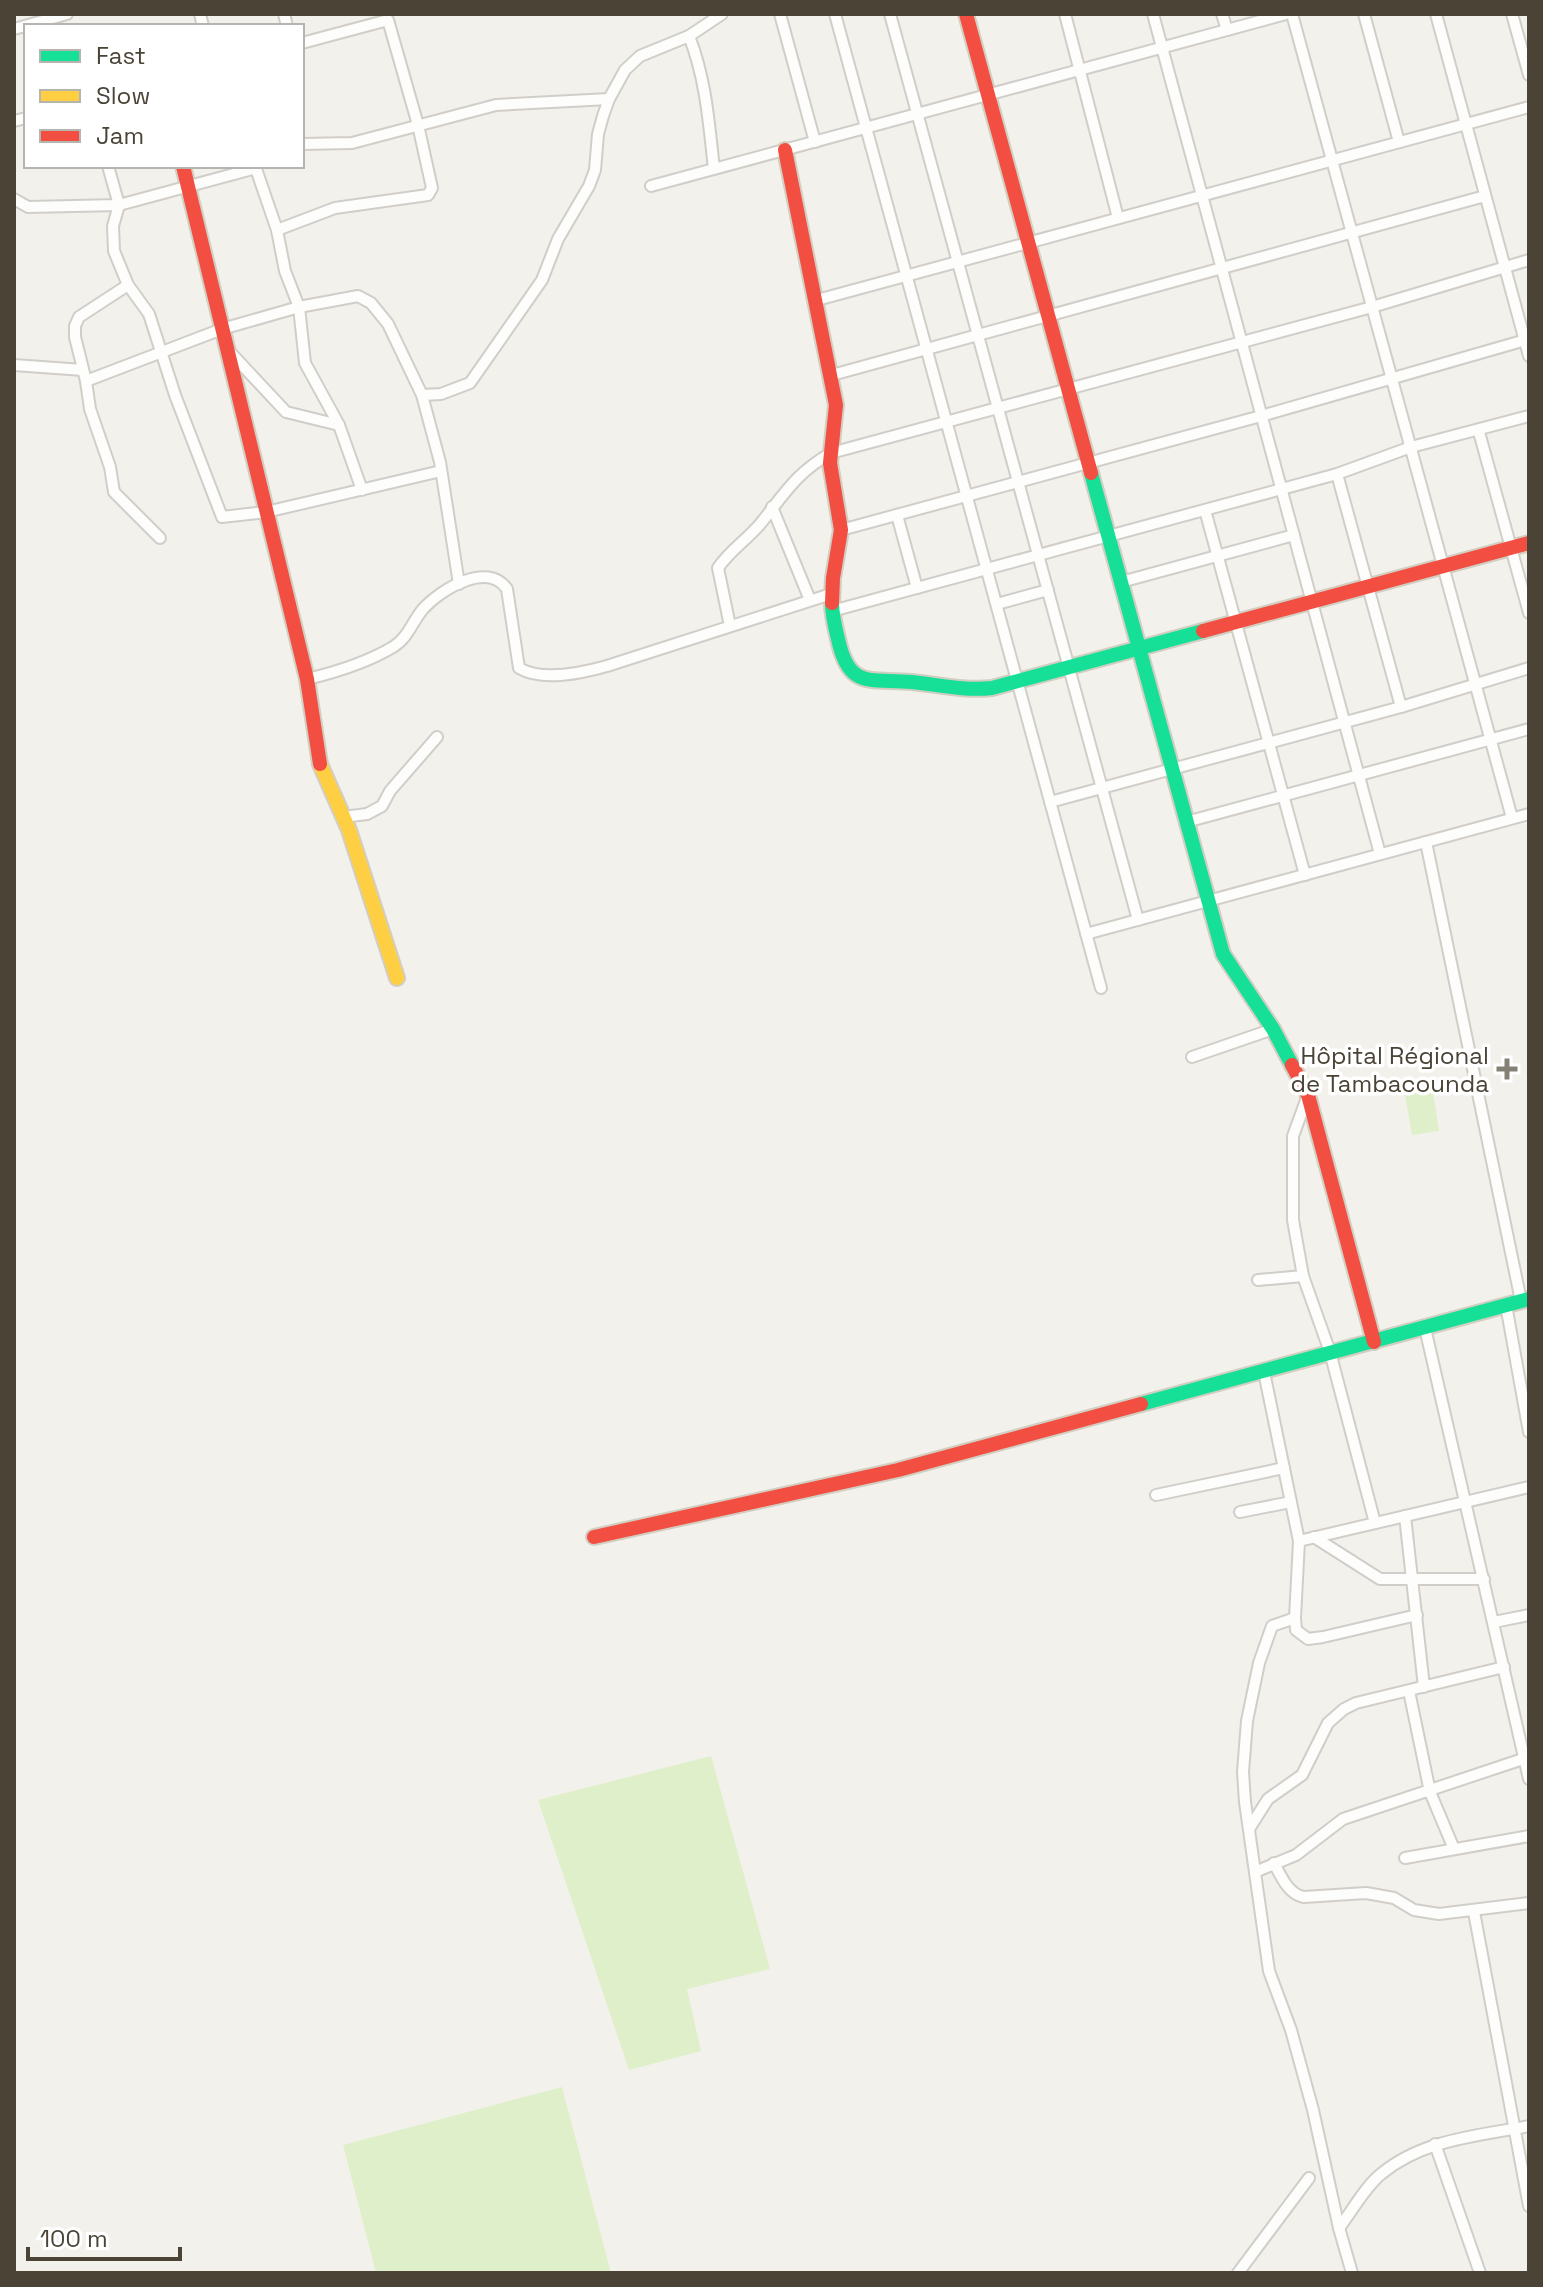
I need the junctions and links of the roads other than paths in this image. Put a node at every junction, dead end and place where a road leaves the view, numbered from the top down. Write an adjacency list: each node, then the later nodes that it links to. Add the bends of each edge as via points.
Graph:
1 (67, 14): 16 (street)
2 (722, 14): 18 (street)
3 (780, 14): 30 (street)
4 (835, 14): 29 (street)
5 (890, 14): 26 (street)
6 (966, 14): 23 (street)
7 (1065, 14): 21 (street)
8 (1153, 14): 20 (street)
9 (1222, 14): 17 (street)
10 (1286, 14): 17 (street)
11 (1292, 14): 34 (street)
12 (1364, 14): 31 (street)
13 (1436, 14): 27 (street)
14 (1512, 14): 22 (street)
15 (366, 20): 19 (street); 28 (street, via 388,20)
16 (32, 24)
17 (1227, 30): 20 (street)
18 (689, 36): 24 (street, via 633,61); 39 (street, via 706,95)
19 (304, 42)
20 (1162, 48): 21 (street); 42 (street)
21 (1080, 70): 23 (street); 46 (street)
22 (1529, 75)
23 (988, 95): 26 (street); 49 (street)
24 (609, 99): 28 (street, via 496,105); 73 (street, via 598,134 595,170 542,280 470,383)
25 (1529, 107): 27 (street)
26 (917, 114): 29 (street); 51 (street)
27 (1466, 124): 31 (street); 43 (street)
28 (418, 125): 32 (street, via 352,143); 47 (street, via 432,188 428,195 335,208)
29 (866, 128): 30 (street); 54 (street)
30 (815, 142): 33 (street)
31 (1399, 142): 34 (street)
32 (304, 144)
33 (785, 150): 39 (street); 56 (street)
34 (1332, 160): 42 (street); 48 (street)
35 (109, 168): 45 (street)
36 (184, 168): 40 (street)
37 (251, 168): 40 (street)
38 (255, 168): 47 (street)
39 (714, 169): 41 (street)
40 (188, 186): 45 (street); 60 (street)
41 (651, 186)
42 (1202, 196): 46 (street); 53 (street)
43 (1485, 196): 48 (street); 52 (street)
44 (14, 199): 45 (street, via 28,207)
45 (119, 205): 55 (street, via 114,251)
46 (1118, 218): 49 (street)
47 (277, 230): 57 (street)
48 (1352, 232): 53 (street); 58 (street)
49 (1028, 243): 51 (street); 59 (street)
50 (1529, 260): 52 (street)
51 (958, 262): 54 (street); 61 (street)
52 (1505, 266): 58 (street); 62 (street)
53 (1222, 268): 59 (street); 63 (street)
54 (907, 276): 56 (street); 64 (street)
55 (128, 285): 65 (street, via 149,314); 69 (street, via 79,317 75,337)
56 (817, 300): 70 (street)
57 (299, 307): 60 (street); 73 (street, via 358,296 371,303 388,324); 78 (street, via 305,363)
58 (1372, 307): 63 (street); 71 (street)
59 (1048, 316): 61 (street); 72 (street)
60 (222, 329): 65 (street); 66 (street)
61 (978, 335): 64 (street); 74 (street)
62 (1527, 339): 67 (street); 71 (street)
63 (1241, 342): 72 (street); 75 (street)
64 (927, 349): 70 (street); 77 (street)
65 (161, 350): 69 (street); 91 (street, via 222,517)
66 (228, 350): 78 (street, via 286,412); 91 (street)
67 (1529, 356)
68 (14, 365): 69 (street)
69 (85, 375): 96 (street, via 114,492)
70 (832, 375): 81 (street, via 836,405)
71 (1392, 376): 75 (street); 80 (street)
72 (1068, 389): 74 (street); 82 (street)
73 (422, 395): 83 (street)
74 (998, 408): 77 (street); 85 (street)
75 (1261, 416): 82 (street); 86 (street)
76 (1529, 416): 79 (street)
77 (947, 422): 81 (street); 88 (street)
78 (339, 425): 87 (street)
79 (1479, 432): 80 (street); 98 (street)
80 (1411, 447): 84 (street); 101 (street)
81 (831, 453): 89 (street, via 800,474); 93 (street)
82 (1088, 463): 85 (street); 95 (street)
83 (441, 471): 87 (street); 104 (street)
84 (1337, 474): 86 (street); 105 (street)
85 (1018, 482): 88 (street); 99 (street)
86 (1281, 489): 90 (street); 94 (street)
87 (362, 490): 91 (street)
88 (967, 496): 92 (street); 102 (street)
89 (772, 507): 109 (street); 115 (street, via 718,568)
90 (1205, 510): 95 (street); 100 (street)
91 (266, 512): 119 (street)
92 (897, 515): 93 (street); 106 (street)
93 (841, 530): 108 (street)
94 (1294, 535): 100 (street); 110 (street)
95 (1108, 536): 99 (street); 103 (street)
96 (160, 538)
97 (1529, 543): 98 (street)
98 (1511, 548): 101 (street); 113 (street)
99 (1038, 555): 102 (street); 107 (street)
100 (1218, 555): 103 (street); 114 (street)
101 (1443, 567): 105 (street); 121 (street)
102 (987, 569): 106 (street); 111 (street)
103 (1121, 582): 116 (street)
104 (459, 584): 115 (street, via 492,576 502,582 519,668 537,674 598,668); 119 (street, via 422,610 393,647 343,671)
105 (1368, 587): 110 (street); 122 (street)
106 (917, 588): 112 (street)
107 (1048, 590): 111 (street); 117 (street)
108 (831, 594): 109 (street); 112 (street)
109 (810, 600): 115 (street)
110 (1312, 602): 114 (street); 123 (street)
111 (997, 604): 120 (street)
112 (832, 611): 120 (street, via 843,662 868,680 974,690)
113 (1529, 613)
114 (1236, 623): 116 (street); 127 (street)
115 (730, 626)
116 (1139, 649): 117 (street); 128 (street)
117 (1069, 668): 120 (street); 130 (street)
118 (1529, 668): 121 (street)
119 (307, 679): 134 (street, via 318,759)
120 (1018, 682): 132 (street)
121 (1475, 684): 122 (street); 126 (street)
122 (1401, 707): 123 (street)
123 (1344, 722): 127 (street); 129 (street)
124 (1529, 729): 126 (street)
125 (437, 737): 134 (street, via 382,806)
126 (1490, 739): 129 (street); 135 (street)
127 (1269, 742): 128 (street); 131 (street)
128 (1172, 769): 130 (street); 136 (street)
129 (1359, 775): 131 (street); 138 (street)
130 (1102, 788): 132 (street); 141 (street)
131 (1283, 795): 136 (street); 139 (street)
132 (1050, 802): 142 (street)
133 (1529, 814): 135 (street)
134 (343, 817): 143 (street)
135 (1512, 818): 137 (street)
136 (1186, 822): 140 (street)
137 (1426, 842): 138 (street); 150 (street)
138 (1380, 854): 139 (street)
139 (1305, 875): 140 (street)
140 (1208, 901): 141 (street); 145 (street, via 1223,954)
141 (1138, 920): 142 (street)
142 (1086, 934): 144 (street)
143 (397, 978)
144 (1101, 988)
145 (1273, 1029): 146 (street); 147 (street)
146 (1192, 1057)
147 (1308, 1095): 148 (street, via 1293,1136 1293,1220); 152 (street)
148 (1303, 1276): 149 (street); 153 (street)
149 (1258, 1280)
150 (1519, 1302): 151 (street); 155 (street)
151 (1425, 1328): 152 (street); 160 (street)
152 (1374, 1342): 153 (street)
153 (1330, 1352): 154 (street); 163 (street)
154 (1264, 1372): 156 (street); 164 (street, via 898,1470)
155 (1529, 1432)
156 (1284, 1468): 158 (street); 159 (street)
157 (1529, 1487): 160 (street)
158 (1156, 1495)
159 (1291, 1502): 161 (street); 166 (street)
160 (1466, 1502): 162 (street); 167 (street)
161 (1240, 1512)
162 (1405, 1516): 163 (street); 168 (street)
163 (1375, 1523): 165 (street)
164 (594, 1537)
165 (1314, 1537): 166 (street); 168 (street, via 1380,1579)
166 (1299, 1541): 171 (street)
167 (1484, 1579): 168 (street); 172 (street)
168 (1414, 1580): 169 (street)
169 (1417, 1615): 171 (street, via 1308,1639 1296,1630); 174 (street)
170 (1529, 1615): 172 (street)
171 (1295, 1618): 179 (street, via 1272,1626 1253,1684 1243,1772)
172 (1494, 1622): 173 (street)
173 (1504, 1667): 174 (street); 176 (street)
174 (1424, 1687): 175 (street)
175 (1409, 1691): 178 (street); 179 (street, via 1356,1703 1336,1715 1322,1730 1302,1775 1268,1799)
176 (1527, 1757): 177 (street); 178 (street)
177 (1529, 1779)
178 (1430, 1792): 181 (street); 183 (street, via 1343,1819 1296,1855)
179 (1249, 1829): 184 (street)
180 (1529, 1836): 181 (street)
181 (1454, 1849): 182 (street)
182 (1405, 1858)
183 (1274, 1863): 184 (street); 186 (street, via 1297,1896 1366,1893 1429,1913)
184 (1255, 1872): 192 (street, via 1269,1971 1313,2110)
185 (1529, 1903): 186 (street)
186 (1474, 1912): 188 (street)
187 (1529, 2126): 188 (street)
188 (1514, 2129): 189 (street); 191 (street)
189 (1435, 2144): 192 (street, via 1380,2175); 195 (street)
190 (1309, 2178): 193 (street)
191 (1529, 2206)
192 (1339, 2228): 194 (street)
193 (1238, 2273)
194 (1352, 2273)
195 (1480, 2273)

